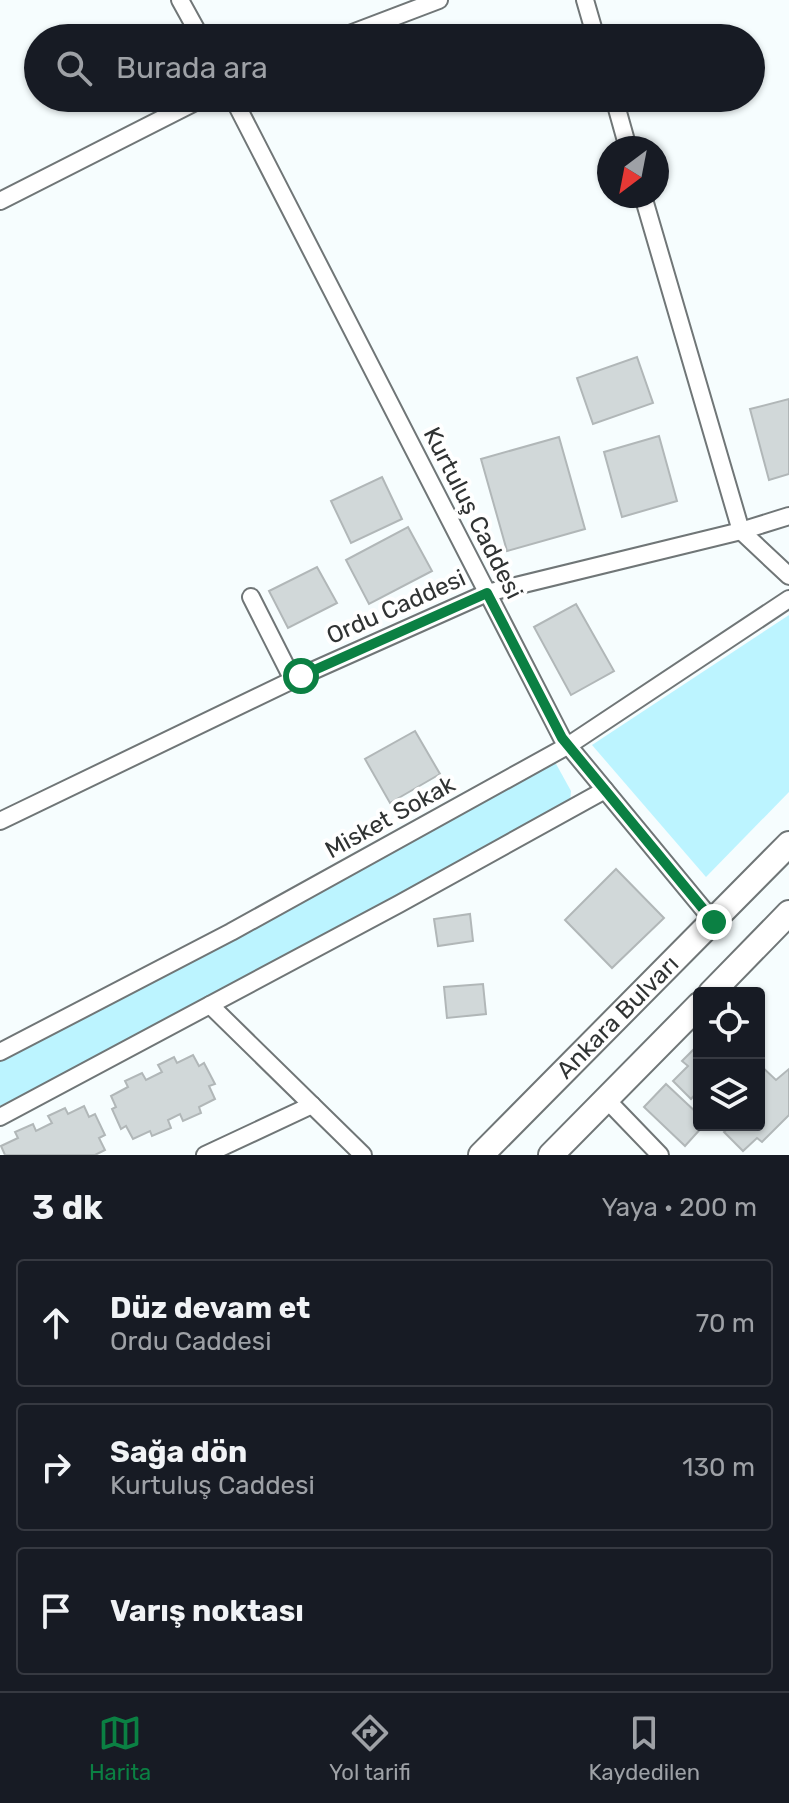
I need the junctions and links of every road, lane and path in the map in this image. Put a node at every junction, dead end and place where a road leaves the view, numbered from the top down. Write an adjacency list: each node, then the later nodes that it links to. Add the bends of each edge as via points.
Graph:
1 (180, 0): 4 (street)
2 (439, 0): 5 (street)
3 (585, 0): 6 (street)
4 (193, 24)
5 (376, 24)
6 (592, 24)
7 (175, 112): 11 (street)
8 (240, 112): 16 (street, Kurtuluş Caddesi)
9 (618, 112): 10 (street)
10 (625, 136)
11 (0, 201)
12 (647, 208): 14 (street)
13 (789, 516): 14 (street, Ordu Caddesi)
14 (741, 531): 15 (street); 16 (street, Ordu Caddesi)
15 (789, 576)
16 (487, 593): 19 (street, Ordu Caddesi); 20 (street, Kurtuluş Caddesi)
17 (251, 597): 19 (street)
18 (789, 599): 20 (street, Misket Sokak)
19 (293, 680): 22 (street, Ordu Caddesi)
20 (569, 745): 21 (street, Kurtuluş Caddesi); 29 (street, Misket Sokak, via 231,932)
21 (605, 790): 25 (street, Kurtuluş Caddesi); 27 (street)
22 (0, 821)
23 (789, 844): 25 (main road, Ankara Bulvarı)
24 (789, 913): 26 (main road, Ankara Bulvarı)
25 (714, 922): 35 (main road, Ankara Bulvarı)
26 (717, 987)
27 (210, 1005): 31 (street); 32 (street)
28 (693, 1011): 30 (main road, Ankara Bulvarı)
29 (0, 1052)
30 (606, 1099): 36 (main road, Ankara Bulvarı); 37 (street)
31 (312, 1105): 33 (street); 34 (street)
32 (0, 1117)
33 (205, 1155)
34 (363, 1155)
35 (481, 1155)
36 (551, 1155)
37 (660, 1155)

